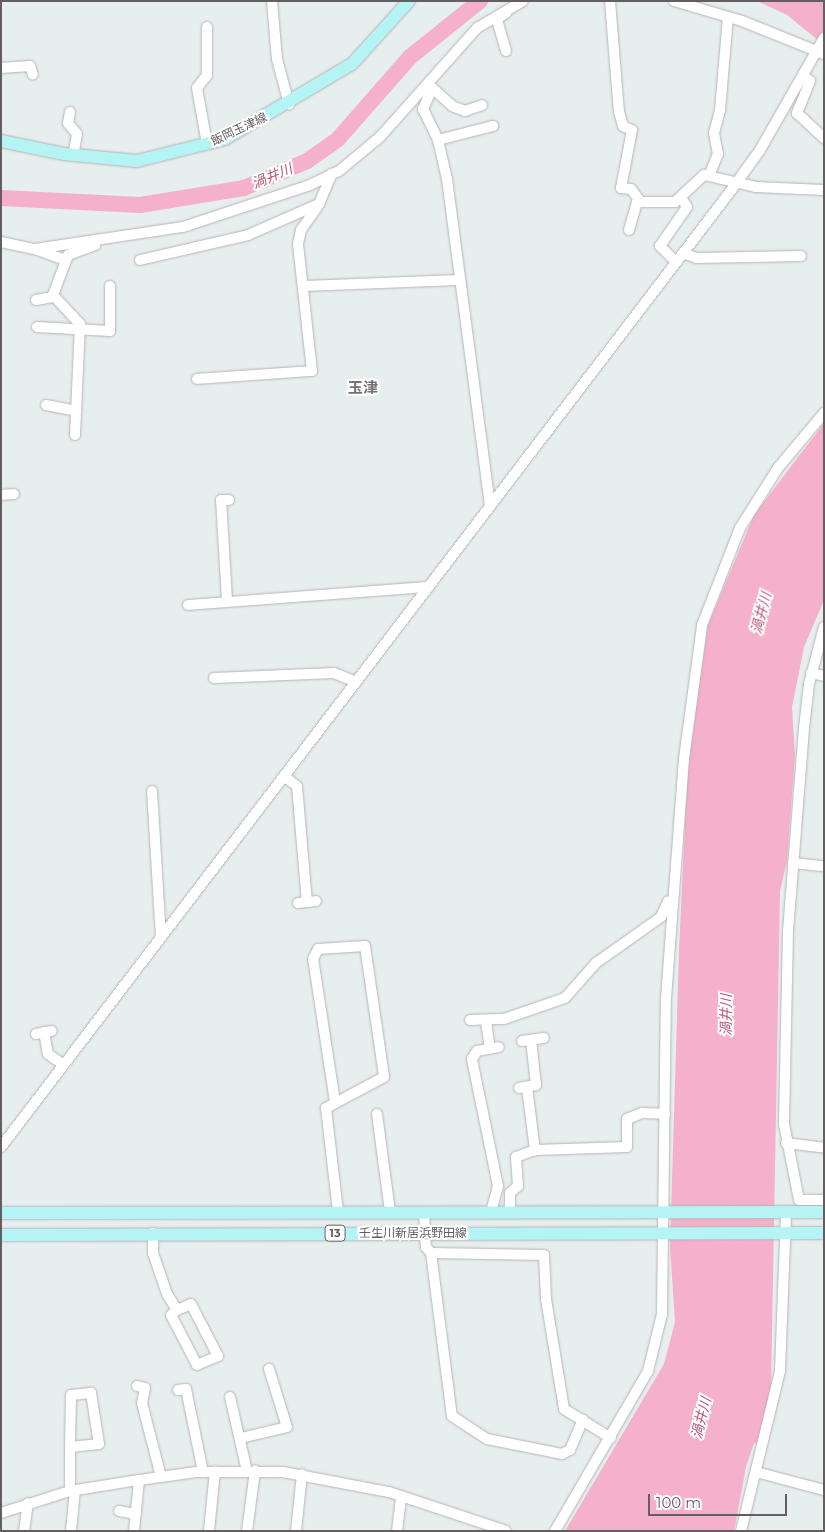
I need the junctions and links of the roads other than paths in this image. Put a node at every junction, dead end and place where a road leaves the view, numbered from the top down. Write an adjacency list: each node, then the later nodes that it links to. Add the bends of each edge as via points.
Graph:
1 (272, 1): 16 (street, via 277,59)
2 (410, 1): 16 (main road, 飯岡玉津線, via 352,64)
3 (523, 1): 6 (street)
4 (610, 1): 30 (street, via 619,112 624,126 632,130 621,188 631,189)
5 (674, 1): 7 (street)
6 (508, 8): 10 (street, via 496,19); 15 (street, via 477,28)
7 (728, 17): 11 (street); 26 (street, via 720,110 714,133 718,154)
8 (207, 27): 23 (street, via 207,75 197,88)
9 (824, 38): 11 (street)
10 (506, 51)
11 (820, 51): 14 (street)
12 (1, 68): 13 (street, via 30,66)
13 (33, 75)
14 (804, 75): 20 (street, via 810,81 797,112); 27 (street)
15 (431, 86): 17 (street, via 458,109); 21 (street, via 423,109); 25 (street, via 380,137)
16 (289, 104): 23 (main road, 飯岡玉津線)
17 (482, 105)
18 (70, 112): 24 (street, via 68,124 76,134)
19 (493, 126): 21 (street)
20 (824, 138)
21 (438, 140): 41 (street)
22 (1, 141): 24 (main road, 飯岡玉津線)
23 (207, 144): 24 (main road, 飯岡玉津線, via 150,160)
24 (73, 156)
25 (332, 174): 31 (street); 33 (street, via 228,215)
26 (709, 176): 27 (street); 29 (street, via 700,178)
27 (737, 182): 28 (street); 36 (street)
28 (824, 190)
29 (682, 199): 30 (street, via 668,204); 40 (street, via 687,207 660,243 660,249)
30 (640, 201): 32 (street, via 631,211)
31 (319, 204): 39 (street, via 248,235); 43 (street, via 299,236)
32 (629, 230)
33 (98, 241): 35 (street); 38 (street)
34 (1, 242): 35 (street)
35 (35, 249): 38 (street)
36 (683, 253): 37 (street, via 697,258); 40 (street)
37 (801, 256)
38 (66, 260): 44 (street)
39 (140, 260)
40 (676, 262): 56 (street)
41 (460, 280): 43 (street); 56 (street)
42 (110, 286): 47 (street, via 114,330)
43 (303, 286): 48 (street, via 312,371)
44 (53, 297): 45 (street); 47 (street, via 78,320)
45 (36, 300)
46 (37, 327): 47 (street)
47 (79, 331): 50 (street)
48 (197, 379)
49 (46, 405): 50 (street)
50 (76, 411): 52 (street)
51 (824, 413): 70 (street, via 763,490 736,536 711,595 692,679)
52 (75, 435)
53 (14, 494): 54 (street)
54 (1, 495)
55 (228, 500): 58 (street, via 221,500)
56 (490, 506): 57 (street)
57 (428, 587): 58 (street); 65 (street)
58 (226, 600): 59 (street)
59 (188, 605)
60 (824, 627): 61 (street)
61 (822, 643): 62 (street)
62 (811, 673): 63 (street); 68 (street)
63 (824, 676)
64 (214, 678): 65 (street, via 334,673)
65 (356, 682): 66 (street)
66 (284, 776): 71 (street, via 297,786); 72 (street)
67 (152, 791): 72 (street)
68 (794, 863): 69 (street); 81 (street, via 786,1000)
69 (824, 866)
70 (673, 888): 74 (street, via 661,917 596,963 565,998); 80 (street)
71 (307, 902)
72 (161, 938): 77 (street)
73 (470, 1020): 74 (street)
74 (486, 1021): 89 (street, via 494,1048 477,1051 472,1058 498,1186)
75 (44, 1032): 77 (street, via 48,1054)
76 (544, 1038): 84 (street, via 526,1041 536,1085 523,1088)
77 (64, 1065): 82 (street)
78 (335, 1102): 78 (street, via 384,1077 364,946 318,949 313,959); 87 (street, via 326,1108)
79 (378, 1114): 86 (street)
80 (665, 1114): 84 (street, via 642,1113 627,1119 627,1147); 91 (street)
81 (786, 1143): 83 (street); 85 (street, via 796,1170 800,1200)
82 (1, 1147)
83 (824, 1148)
84 (535, 1150): 90 (street, via 516,1157 518,1186 510,1194)
85 (824, 1200)
86 (390, 1211): 87 (main road, 壬生川新居浜野田線 / 13); 88 (main road, 壬生川新居浜野田線 / 13)
87 (338, 1212): 94 (main road, 壬生川新居浜野田線 / 13)
88 (424, 1212): 89 (main road, 壬生川新居浜野田線 / 13); 98 (street)
89 (491, 1212): 90 (main road, 壬生川新居浜野田線 / 13)
90 (510, 1212): 91 (main road, 壬生川新居浜野田線 / 13)
91 (666, 1212): 92 (main road, 壬生川新居浜野田線 / 13); 99 (street)
92 (783, 1212): 93 (main road, 壬生川新居浜野田線 / 13); 95 (street)
93 (824, 1212)
94 (1, 1213)
95 (783, 1232): 96 (main road, 壬生川新居浜野田線 / 13); 99 (main road, 壬生川新居浜野田線 / 13); 114 (street, via 780,1371)
96 (824, 1232)
97 (153, 1233): 98 (main road, 壬生川新居浜野田線 / 13); 100 (main road, 壬生川新居浜野田線 / 13); 102 (street, via 153,1253)
98 (424, 1233): 99 (main road, 壬生川新居浜野田線 / 13); 101 (street)
99 (666, 1233): 109 (street, via 666,1285 657,1341 648,1371)
100 (1, 1235)
101 (431, 1253): 107 (street, via 539,1252 547,1261 546,1299 564,1409); 107 (street, via 452,1416 487,1439 562,1454 570,1450)
102 (177, 1310): 102 (street, via 191,1304 218,1356 197,1365 171,1315)
103 (269, 1369): 108 (street, via 287,1426)
104 (137, 1386): 116 (street, via 145,1388 142,1402)
105 (178, 1390): 113 (street, via 186,1388)
106 (230, 1397): 108 (street)
107 (583, 1420): 109 (street)
108 (241, 1438): 112 (street)
109 (611, 1438): 133 (street)
110 (70, 1447): 110 (street, via 71,1395 91,1393 99,1444); 119 (street)
111 (215, 1471): 112 (street); 113 (street); 128 (street)
112 (251, 1471): 115 (street); 129 (street)
113 (203, 1472): 116 (street)
114 (756, 1472): 118 (street); 134 (street)
115 (302, 1474): 120 (street); 130 (street)
116 (160, 1477): 117 (street)
117 (139, 1480): 119 (street); 124 (street)
118 (824, 1490)
119 (73, 1491): 121 (street); 126 (street)
120 (401, 1496): 131 (street); 132 (street)
121 (28, 1503): 123 (street); 125 (street)
122 (119, 1511): 124 (street)
123 (1, 1513)
124 (136, 1514): 127 (street)
125 (24, 1531)
126 (71, 1531)
127 (134, 1531)
128 (209, 1531)
129 (247, 1531)
130 (296, 1531)
131 (397, 1531)
132 (506, 1531)
133 (555, 1531)
134 (741, 1531)

